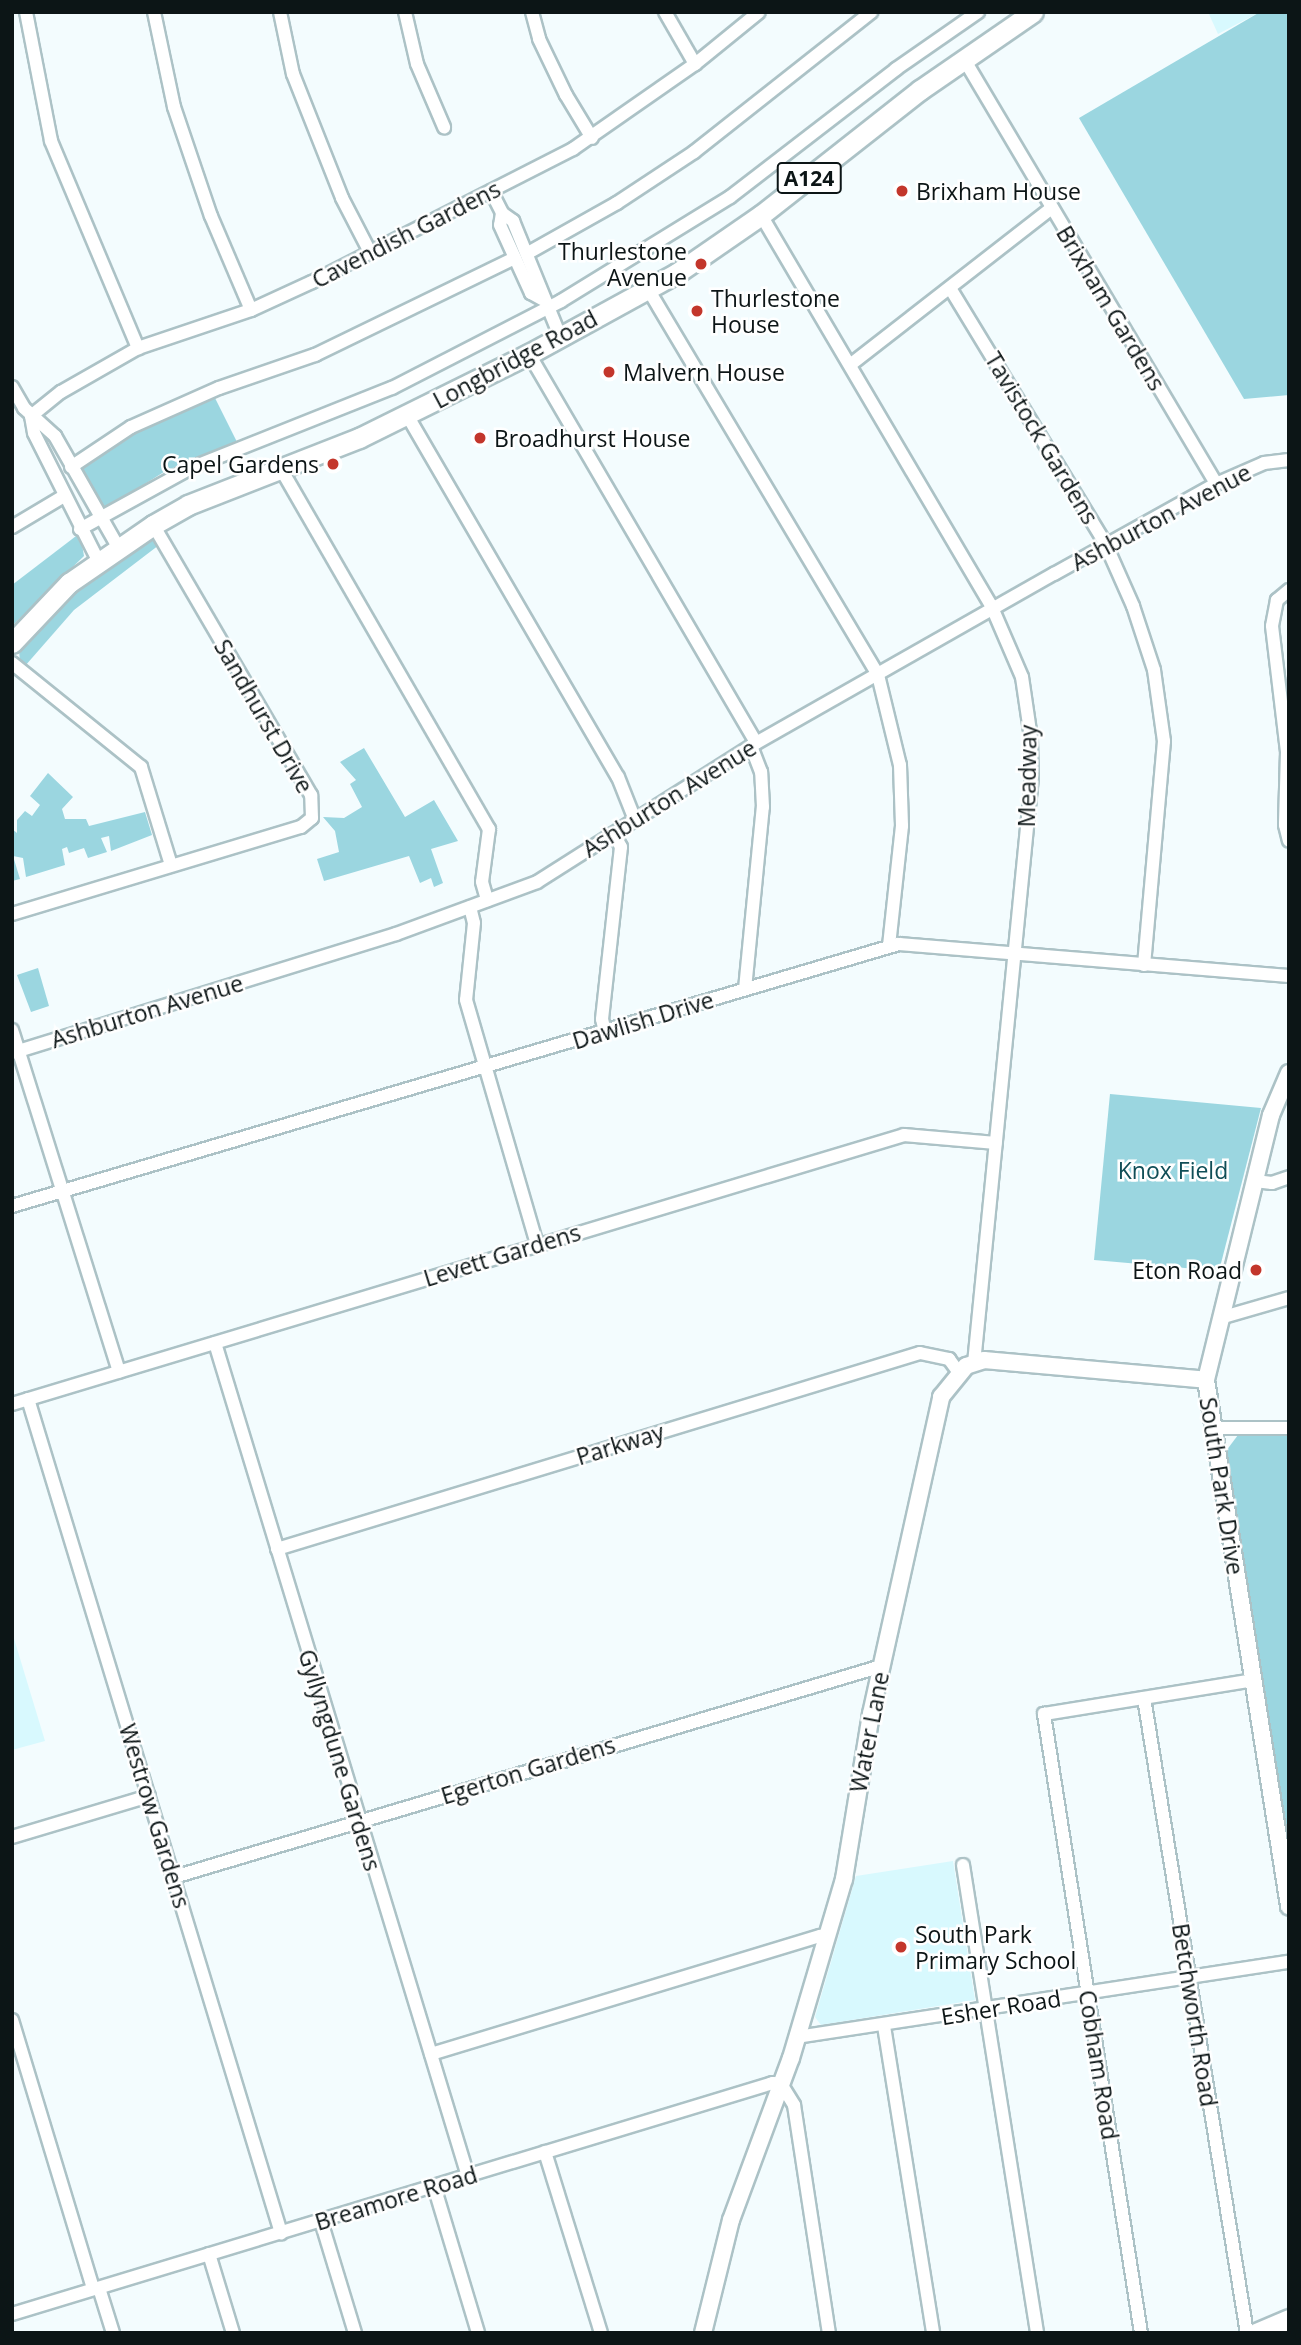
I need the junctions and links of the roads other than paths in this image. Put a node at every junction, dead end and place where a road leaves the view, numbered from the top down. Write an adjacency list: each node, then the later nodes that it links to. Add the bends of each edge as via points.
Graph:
1 (26, 12): 27 (street, via 51,141)
2 (154, 12): 25 (street, via 174,107 211,216)
3 (280, 12): 19 (street, via 293,74 342,198)
4 (405, 12): 13 (street, via 417,64)
5 (533, 12): 14 (street, via 539,39)
6 (665, 12): 12 (street)
7 (759, 12): 12 (street, Cavendish Gardens)
8 (871, 12): 20 (street, via 694,152 617,203)
9 (978, 12): 24 (street, via 730,197)
10 (1033, 12): 11 (main road, Longbridge Road / A124)
11 (964, 60): 16 (street, Brixham Gardens); 18 (main road, Longbridge Road / A124)
12 (695, 64): 14 (street, Cavendish Gardens)
13 (444, 127)
14 (592, 138): 15 (street, Cavendish Gardens)
15 (491, 191): 17 (street); 19 (street, Cavendish Gardens)
16 (1052, 208): 22 (street); 36 (street, Brixham Gardens)
17 (502, 213): 20 (street, via 513,221); 21 (street, via 500,225)
18 (761, 215): 23 (main road, Longbridge Road / A124); 29 (street, Meadway)
19 (370, 253): 25 (street, Cavendish Gardens)
20 (528, 253): 24 (street, via 545,290)
21 (515, 258): 24 (street, via 531,293); 34 (street, via 315,355 219,388 131,428)
22 (950, 288): 29 (street); 42 (street, Tavistock Gardens)
23 (648, 289): 26 (main road, Longbridge Road / A124); 49 (street)
24 (545, 303): 26 (street); 38 (street, via 392,388 192,467)
25 (251, 310): 27 (street, Cavendish Gardens)
26 (561, 336): 28 (main road, Longbridge Road / A124)
27 (138, 348): 32 (street, Cavendish Gardens, via 61,392)
28 (529, 354): 31 (main road, Longbridge Road / A124); 50 (street)
29 (850, 365): 46 (street, Meadway)
30 (12, 387): 32 (street)
31 (407, 415): 35 (main road, Longbridge Road / A124); 51 (street, via 618,777)
32 (31, 416): 34 (street, via 46,425); 37 (street)
33 (1289, 460): 36 (street, Ashburton Avenue, via 1264,463)
34 (71, 467): 38 (street)
35 (281, 469): 39 (main road, Longbridge Road / A124, via 188,505); 55 (street, via 489,829 482,882)
36 (1216, 484): 42 (street, Ashburton Avenue)
37 (64, 496): 40 (street); 41 (street)
38 (99, 518): 41 (street); 43 (street)
39 (153, 525): 43 (main road, Longbridge Road / A124); 54 (street, Sandhurst Drive, via 314,806 312,818 301,827)
40 (12, 527)
41 (80, 529): 44 (street)
42 (1106, 545): 46 (street, Ashburton Avenue); 60 (street, Tavistock Gardens, via 1154,670 1164,741)
43 (118, 547): 44 (main road, Longbridge Road / A124)
44 (98, 560): 47 (main road, Longbridge Road / A124, via 49,600)
45 (1289, 590): 53 (street, via 1278,600 1272,626 1283,704)
46 (993, 609): 49 (street, Ashburton Avenue); 59 (street, Meadway, via 1022,677 1031,738)
47 (12, 643)
48 (12, 663): 54 (street, via 141,767)
49 (878, 674): 50 (street, Ashburton Avenue); 58 (street, via 900,765 902,826)
50 (753, 744): 51 (street, Ashburton Avenue); 62 (street, via 761,772 763,807)
51 (635, 820): 52 (street, Ashburton Avenue)
52 (614, 834): 55 (street, Ashburton Avenue, via 537,882); 64 (street, via 621,847 602,1019)
53 (1289, 841)
54 (171, 865): 57 (street, Sandhurst Drive)
55 (488, 900): 56 (street, Ashburton Avenue)
56 (470, 907): 65 (street, Ashburton Avenue); 66 (street, via 474,923 466,1000)
57 (12, 914)
58 (889, 946): 59 (street, Dawlish Drive); 62 (street, Dawlish Drive)
59 (1014, 954): 60 (street, Dawlish Drive); 68 (street, Meadway)
60 (1144, 965): 61 (street, Dawlish Drive)
61 (1289, 976)
62 (745, 989): 64 (street, Dawlish Drive)
63 (12, 1030): 65 (street)
64 (605, 1032): 66 (street, Dawlish Drive)
65 (15, 1052): 71 (street)
66 (485, 1065): 71 (street, Dawlish Drive); 73 (street)
67 (1289, 1073): 70 (street, South Park Drive, via 1271,1115)
68 (996, 1143): 73 (street, Levett Gardens, via 904,1135); 77 (street, Meadway)
69 (1289, 1177): 70 (street, via 1272,1183)
70 (1255, 1181): 75 (street, South Park Drive)
71 (62, 1190): 72 (street, Dawlish Drive); 78 (street)
72 (12, 1206)
73 (537, 1244): 76 (street, Levett Gardens)
74 (1289, 1298): 75 (street)
75 (1220, 1318): 80 (street, South Park Drive)
76 (215, 1343): 78 (street, Levett Gardens); 85 (street, Gyllyngdune Gardens)
77 (974, 1363): 79 (street, Water Lane); 80 (street, via 997,1360)
78 (119, 1372): 81 (street, Levett Gardens)
79 (959, 1373): 85 (street, Parkway, via 949,1359 920,1353); 86 (street, Water Lane, via 941,1397)
80 (1206, 1380): 83 (street, South Park Drive)
81 (28, 1399): 82 (street, Levett Gardens); 89 (street, Westrow Gardens)
82 (12, 1404)
83 (1212, 1428): 84 (street); 87 (street, South Park Drive)
84 (1289, 1428)
85 (277, 1549): 90 (street, Gyllyngdune Gardens)
86 (882, 1666): 90 (street, Egerton Gardens); 95 (street, Water Lane, via 844,1879)
87 (1254, 1679): 88 (street); 94 (street, South Park Drive)
88 (1144, 1698): 97 (street, Betchworth Road); 98 (street, Cobham Road, via 1044,1714)
89 (149, 1796): 91 (street); 93 (street, Westrow Gardens)
90 (359, 1821): 93 (street, Egerton Gardens); 103 (street, Gyllyngdune Gardens)
91 (12, 1837)
92 (963, 1865): 99 (street)
93 (174, 1877): 109 (street, Westrow Gardens)
94 (1289, 1906)
95 (826, 1938): 102 (street, Water Lane); 103 (street, via 820,1936)
96 (1289, 1962): 97 (street, Esher Road)
97 (1189, 1978): 98 (street, Esher Road); 124 (street, Betchworth Road)
98 (1087, 1993): 99 (street, Esher Road); 123 (street, Cobham Road)
99 (985, 2009): 101 (street, Esher Road); 122 (street)
100 (12, 2020): 111 (street)
101 (884, 2026): 102 (street, Esher Road); 121 (street)
102 (797, 2037): 104 (street, Water Lane)
103 (431, 2054): 106 (street, Gyllyngdune Gardens)
104 (780, 2084): 105 (street, Breamore Road); 119 (street, Water Lane, via 731,2220); 120 (street, via 794,2105)
105 (545, 2152): 106 (street, Breamore Road); 118 (street)
106 (468, 2176): 107 (street, Breamore Road)
107 (434, 2186): 108 (street, Breamore Road); 117 (street)
108 (321, 2221): 109 (street, Breamore Road); 116 (street)
109 (281, 2232): 110 (street, Breamore Road)
110 (209, 2254): 111 (street, Breamore Road); 115 (street)
111 (96, 2288): 112 (street, Breamore Road); 114 (street)
112 (12, 2314)
113 (1289, 2319): 125 (main road)
114 (113, 2333)
115 (233, 2333)
116 (355, 2333)
117 (478, 2333)
118 (601, 2333)
119 (702, 2333)
120 (829, 2333)
121 (933, 2333)
122 (1037, 2333)
123 (1141, 2333)
124 (1247, 2333)
125 (1256, 2333)

